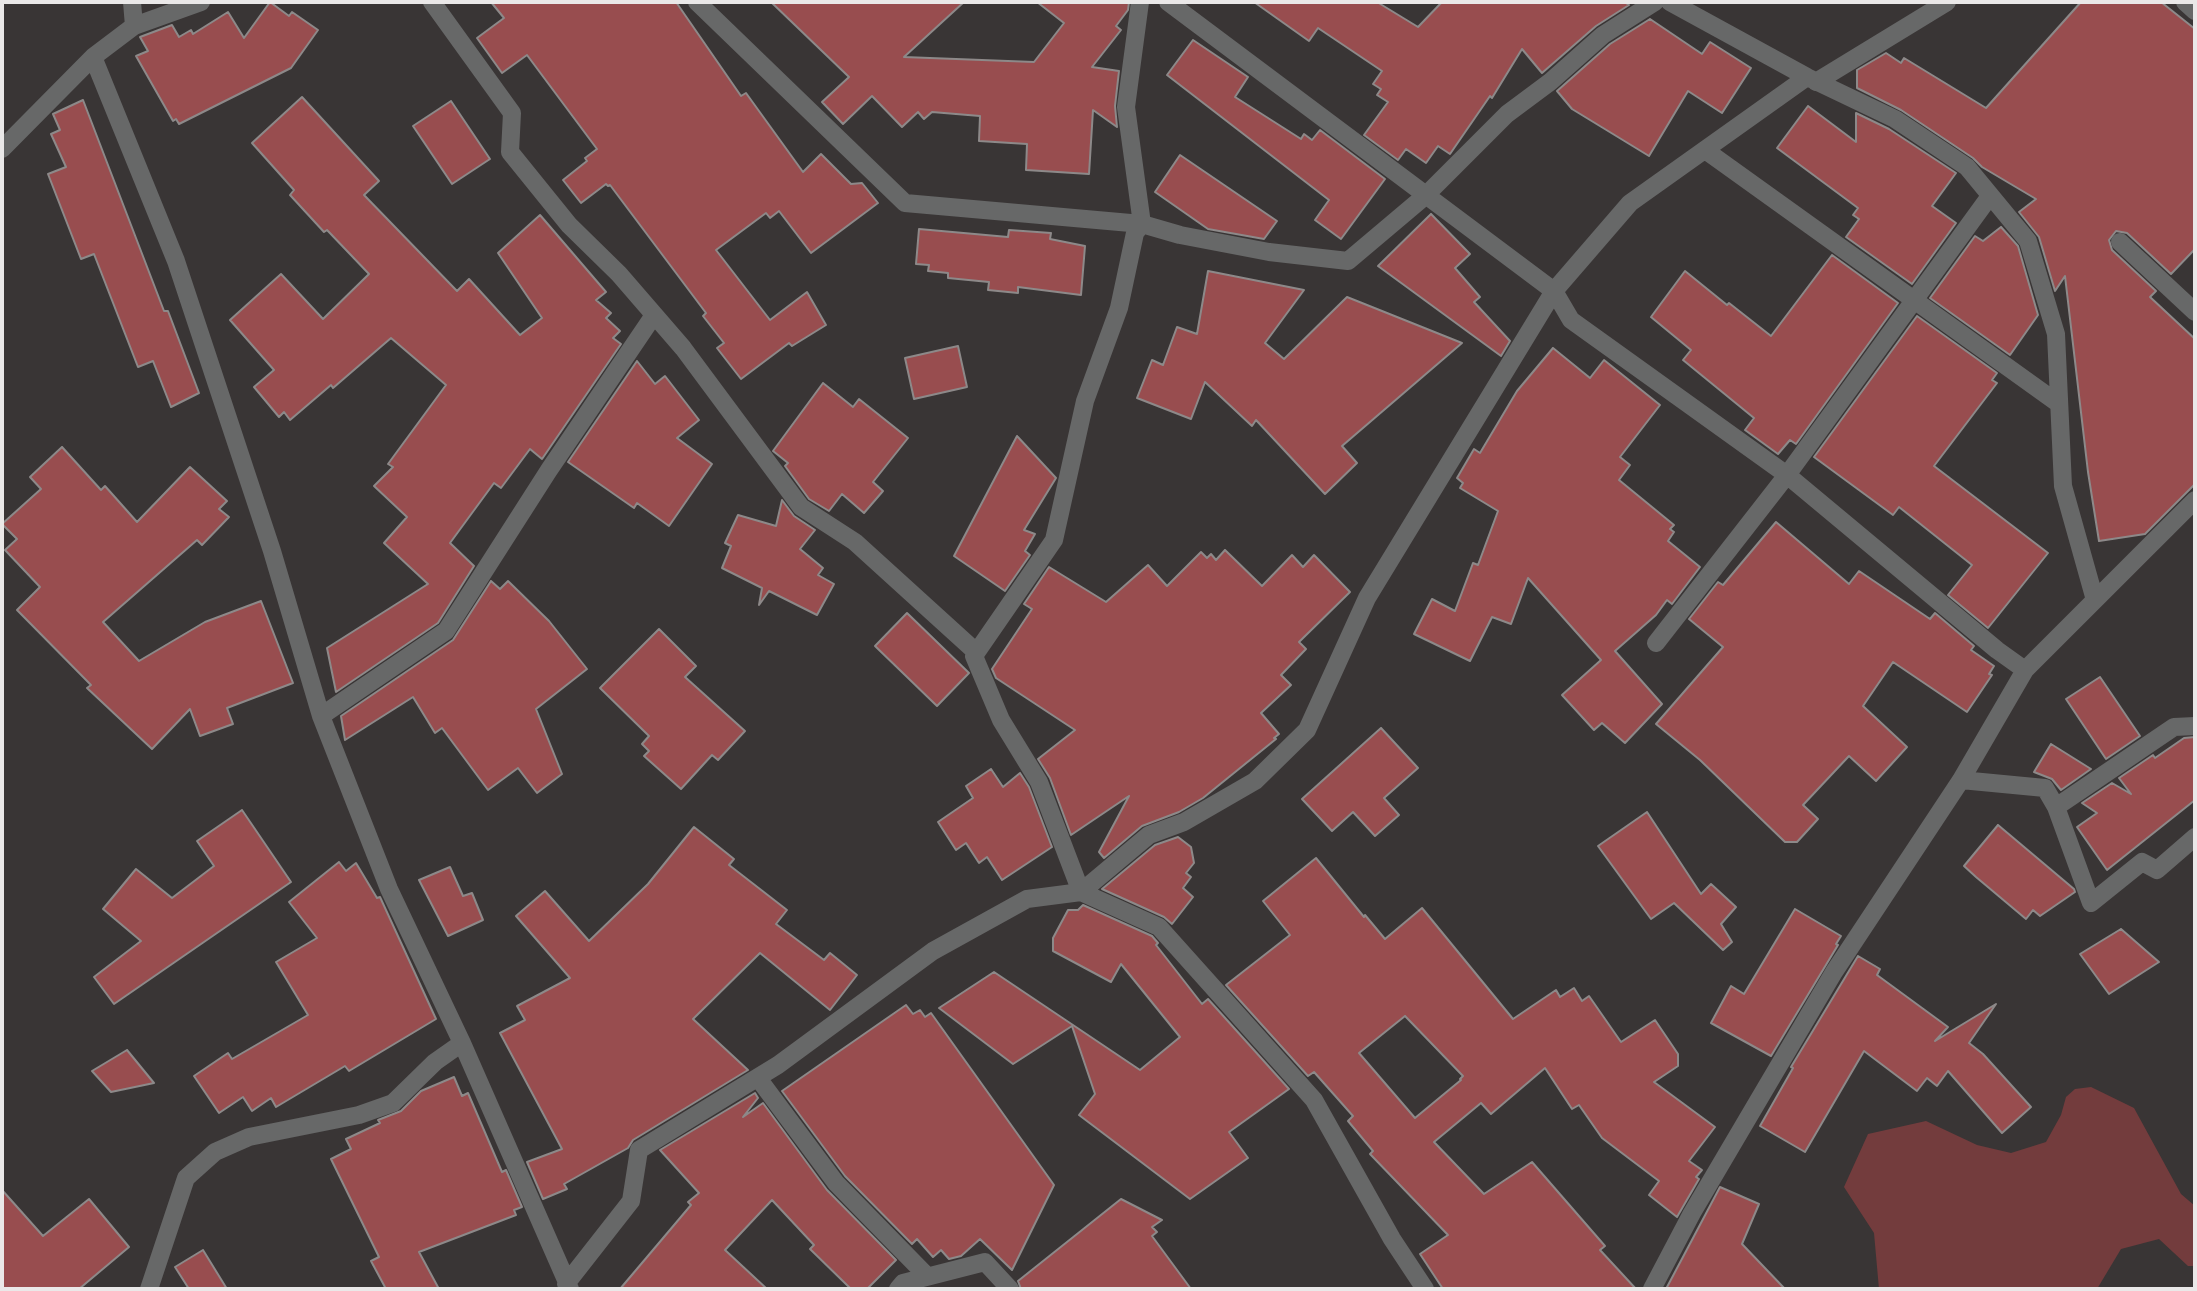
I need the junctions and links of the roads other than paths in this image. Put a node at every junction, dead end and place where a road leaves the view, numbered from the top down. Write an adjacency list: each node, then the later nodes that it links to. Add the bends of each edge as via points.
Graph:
1 (132, 2): 12 (street)
2 (201, 2): 12 (street)
3 (432, 2): 24 (street, via 512,113 510,152 569,225)
4 (697, 2): 19 (street, via 905,203)
5 (1140, 2): 19 (street, via 1126,107)
6 (1168, 2): 18 (street)
7 (1655, 2): 18 (street, via 1603,35 1507,114)
8 (1670, 2): 14 (street)
9 (1947, 2): 14 (street)
10 (2185, 2): 11 (street)
11 (2195, 11)
12 (134, 26): 13 (street)
13 (93, 57): 15 (street); 32 (street, via 176,261)
14 (1811, 80): 16 (street); 17 (street, via 1895,119 1967,167)
15 (2, 149)
16 (1705, 150): 21 (street, via 1630,202); 22 (street)
17 (1990, 195): 22 (street); 25 (street, via 2028,241 2056,334)
18 (1425, 196): 19 (street, via 1348,261 1269,252); 21 (street)
19 (1142, 224): 30 (street, via 1135,233 1119,308 1085,401 1054,540)
20 (2119, 242): 23 (street)
21 (1554, 291): 26 (street, via 1571,320); 37 (street, via 1367,598 1307,730 1255,781 1184,822 1149,835)
22 (1914, 300): 25 (street); 26 (street)
23 (2195, 312)
24 (654, 315): 30 (street, via 801,507 855,542); 32 (street, via 446,631)
25 (2059, 404): 28 (street, via 2063,486)
26 (1787, 475): 29 (street); 31 (street)
27 (2195, 500): 28 (street)
28 (2095, 600): 31 (street)
29 (1656, 643)
30 (975, 651): 37 (street, via 1001,720 1039,782)
31 (2025, 670): 34 (street)
32 (321, 716): 38 (street, via 389,889)
33 (2195, 726): 35 (street, via 2174,727)
34 (1961, 779): 35 (street, via 2045,788); 46 (street, via 1834,972)
35 (2056, 807): 36 (street, via 2091,903 2142,862 2157,870)
36 (2195, 837)
37 (1081, 892): 39 (street, via 1027,899 933,951); 45 (street, via 1159,928 1314,1100)
38 (462, 1043): 41 (street); 42 (street, via 393,1103 359,1115 249,1137 215,1153 186,1178)
39 (758, 1077): 40 (street, via 828,1174); 41 (street, via 639,1150 631,1201)
40 (927, 1276): 43 (street); 44 (street, via 985,1262)
41 (568, 1286)
42 (149, 1289)
43 (898, 1289)
44 (1010, 1289)
45 (1425, 1289)
46 (1652, 1289)

